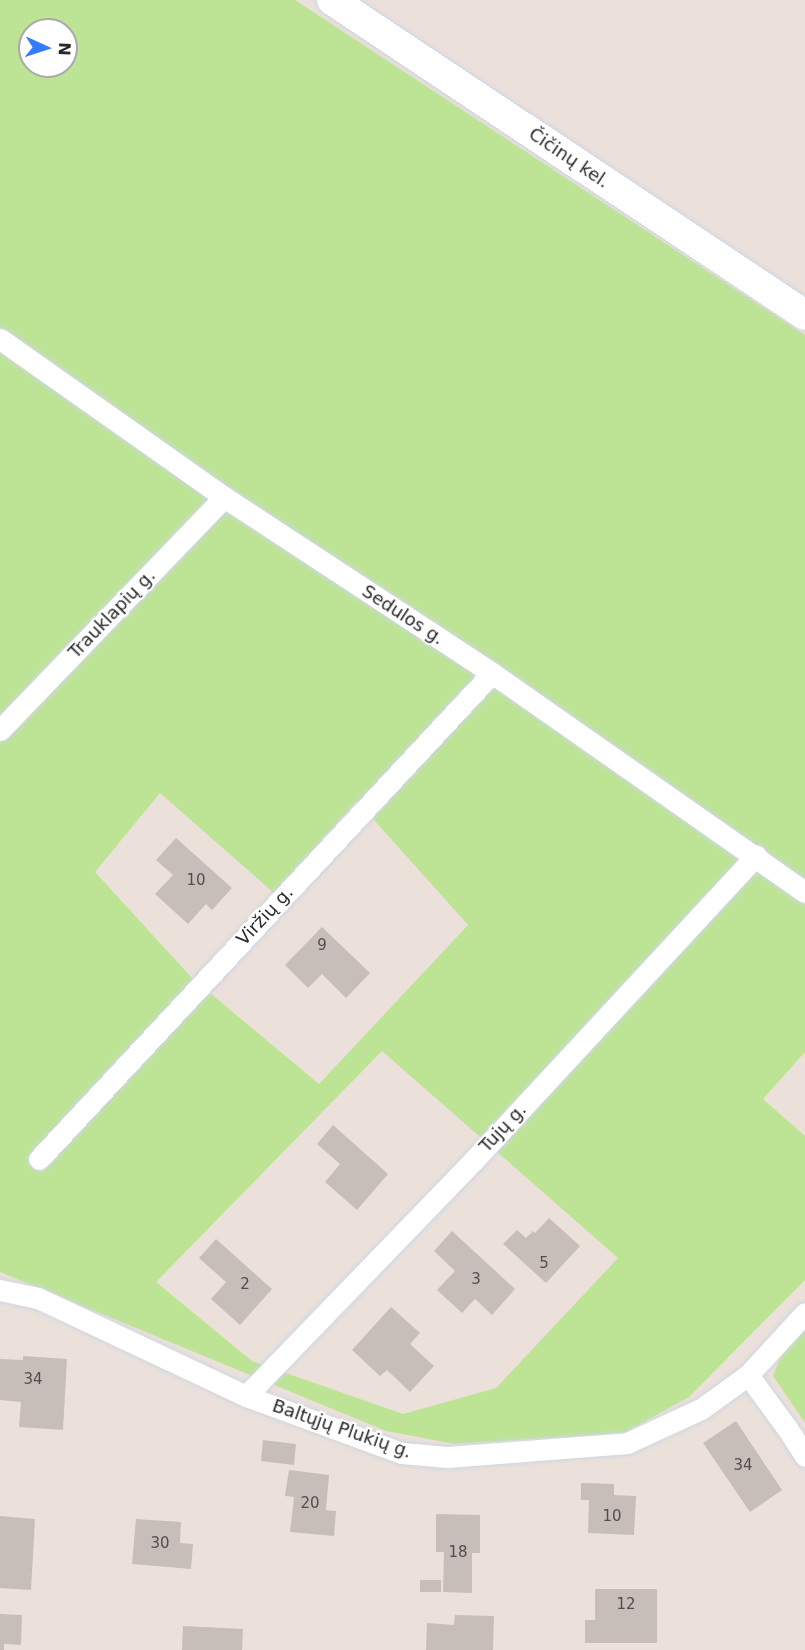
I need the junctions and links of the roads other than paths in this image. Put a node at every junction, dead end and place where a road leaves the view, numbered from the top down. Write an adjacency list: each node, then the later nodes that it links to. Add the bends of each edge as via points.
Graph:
1 (332, 0): 2 (main road, Čičinų kel.)
2 (805, 315)
3 (0, 339): 4 (street, Sedulos g.)
4 (224, 498): 5 (street, Sedulos g.); 6 (street, Trauklapių g.)
5 (492, 673): 7 (street, Sedulos g.); 9 (street, Viržių g.)
6 (0, 730)
7 (756, 856): 8 (street, Sedulos g.); 13 (street, Tujų g., via 474,1160)
8 (805, 892)
9 (39, 1159)
10 (0, 1290): 13 (street, Baltųjų Plukių g., via 38,1298)
11 (805, 1313): 12 (street, Baltųjų Plukių g.)
12 (747, 1375): 13 (street, Baltųjų Plukių g., via 701,1409 627,1443 447,1457 402,1453); 14 (street)
13 (246, 1396)
14 (805, 1456)

